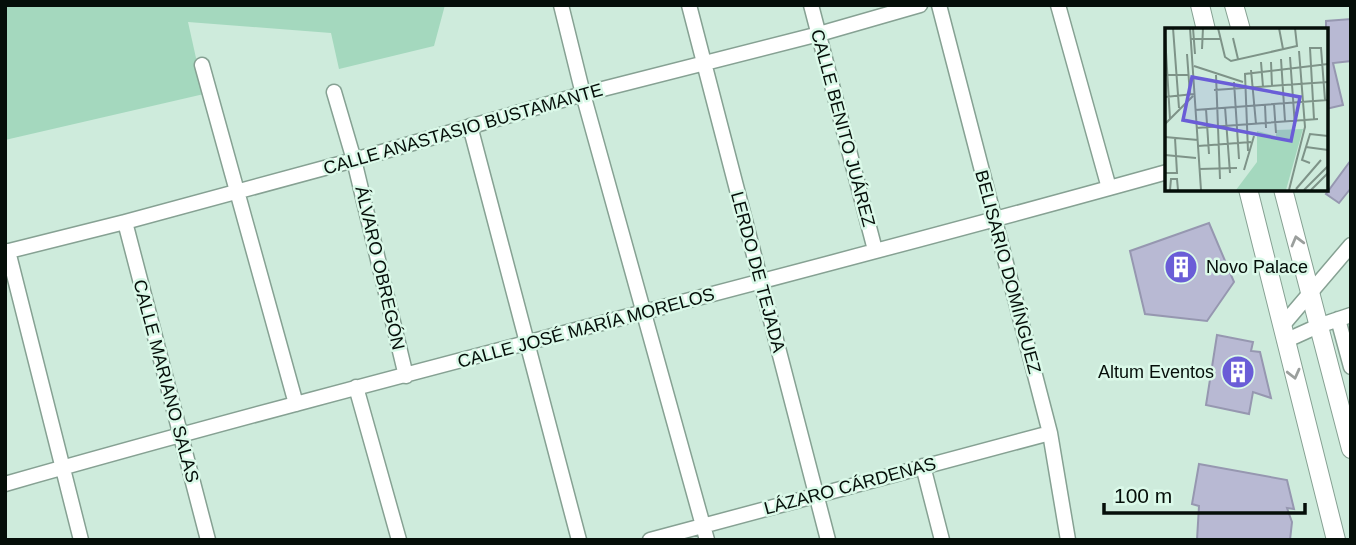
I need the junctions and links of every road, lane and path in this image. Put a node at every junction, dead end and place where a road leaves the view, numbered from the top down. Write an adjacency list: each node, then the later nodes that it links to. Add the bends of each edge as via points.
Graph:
1 (561, 5): 15 (street)
2 (689, 5): 12 (street, LERDO DE TEJADA)
3 (811, 5): 11 (street, CALLE BENITO JUÁREZ)
4 (920, 5): 11 (street, CALLE ANASTASIO BUSTAMANTE)
5 (939, 5): 23 (street, BELISARIO DOMÍNGUEZ)
6 (1058, 5): 19 (street)
7 (1200, 5): 9 (main road)
8 (1234, 5): 10 (main road)
9 (1206, 28)
10 (1240, 28)
11 (819, 34): 12 (street, CALLE ANASTASIO BUSTAMANTE); 26 (street, CALLE BENITO JUÁREZ)
12 (704, 63): 15 (street, CALLE ANASTASIO BUSTAMANTE); 28 (street, LERDO DE TEJADA)
13 (202, 65): 22 (street)
14 (334, 92): 17 (street, ÁLVARO OBREGÓN)
15 (583, 94): 16 (street, CALLE ANASTASIO BUSTAMANTE); 30 (street)
16 (470, 126): 17 (street, CALLE ANASTASIO BUSTAMANTE); 34 (street)
17 (354, 160): 22 (street, CALLE ANASTASIO BUSTAMANTE); 36 (street, ÁLVARO OBREGÓN)
18 (1165, 173): 19 (street, CALLE JOSÉ MARÍA MORELOS)
19 (1109, 188): 23 (street, CALLE JOSÉ MARÍA MORELOS)
20 (1248, 191): 33 (main road)
21 (1284, 191): 29 (main road, one-way to 21)
22 (236, 192): 24 (street, CALLE ANASTASIO BUSTAMANTE); 38 (street)
23 (995, 219): 26 (street, CALLE JOSÉ MARÍA MORELOS); 39 (street, BELISARIO DOMÍNGUEZ)
24 (125, 222): 27 (street, CALLE ANASTASIO BUSTAMANTE); 40 (street, CALLE MARIANO SALAS)
25 (1351, 245): 29 (street)
26 (875, 250): 28 (street, CALLE JOSÉ MARÍA MORELOS)
27 (6, 251): 43 (street)
28 (761, 283): 30 (street, CALLE JOSÉ MARÍA MORELOS); 45 (street, LERDO DE TEJADA)
29 (1310, 293): 32 (main road); 33 (street)
30 (645, 313): 34 (street, CALLE JOSÉ MARÍA MORELOS); 46 (street)
31 (1344, 317): 32 (street); 35 (street)
32 (1318, 326): 33 (street); 41 (main road)
33 (1284, 334): 55 (main road, one-way to 55)
34 (527, 343): 36 (street, CALLE JOSÉ MARÍA MORELOS); 50 (street)
35 (1351, 366)
36 (406, 376): 37 (street, CALLE JOSÉ MARÍA MORELOS)
37 (356, 387): 38 (street, CALLE JOSÉ MARÍA MORELOS); 49 (street)
38 (296, 404): 40 (street, CALLE JOSÉ MARÍA MORELOS)
39 (1050, 433): 42 (street, LÁZARO CÁRDENAS); 54 (street, BELISARIO DOMÍNGUEZ)
40 (179, 436): 43 (street, CALLE JOSÉ MARÍA MORELOS); 48 (street, CALLE MARIANO SALAS)
41 (1351, 449)
42 (923, 466): 45 (street, LÁZARO CÁRDENAS); 53 (street)
43 (62, 468): 44 (street, CALLE JOSÉ MARÍA MORELOS); 47 (street)
44 (5, 484)
45 (816, 494): 46 (street, LÁZARO CÁRDENAS); 52 (street, LERDO DE TEJADA)
46 (705, 532): 51 (street, LÁZARO CÁRDENAS)
47 (81, 540)
48 (208, 540)
49 (399, 540)
50 (579, 540)
51 (650, 540)
52 (828, 540)
53 (942, 540)
54 (1068, 540)
55 (1336, 540)

